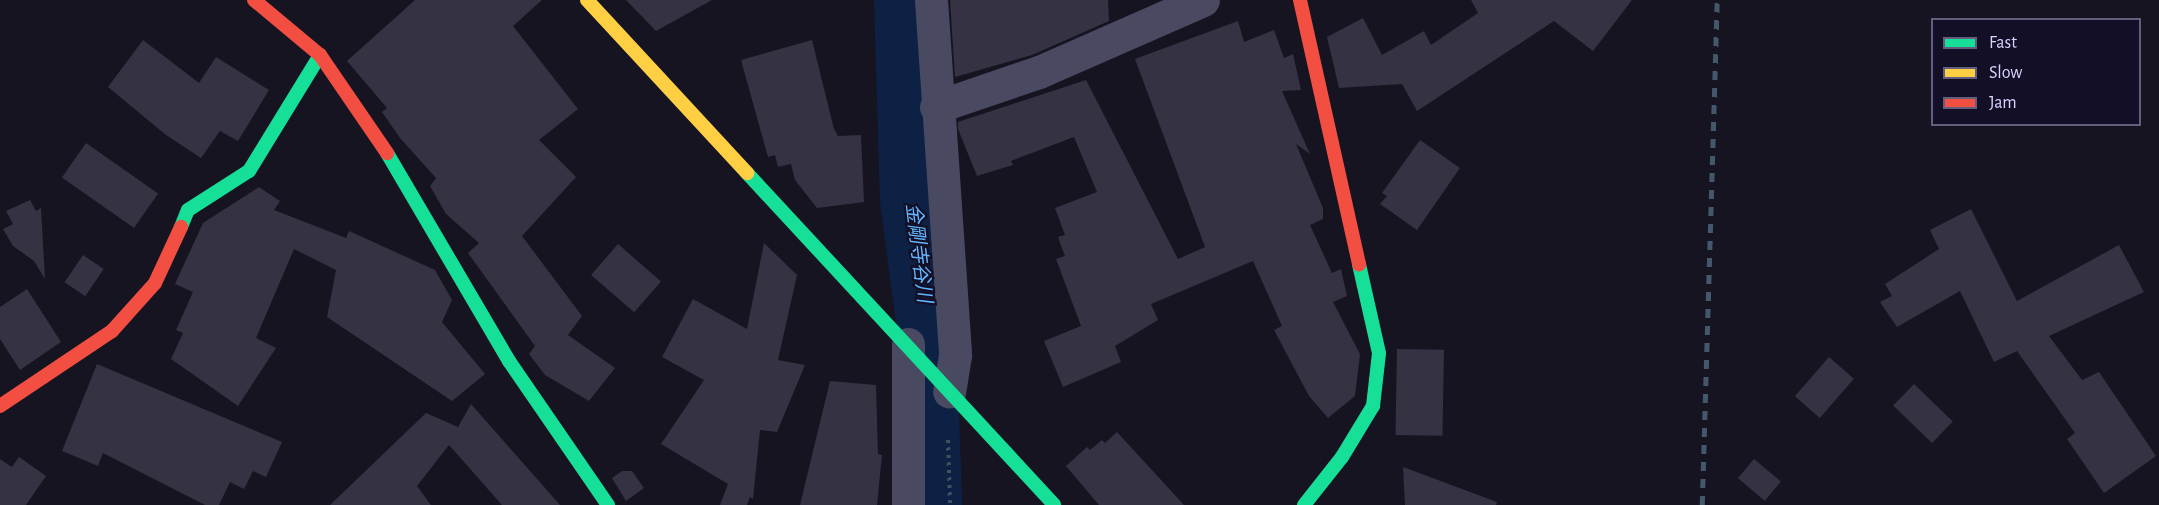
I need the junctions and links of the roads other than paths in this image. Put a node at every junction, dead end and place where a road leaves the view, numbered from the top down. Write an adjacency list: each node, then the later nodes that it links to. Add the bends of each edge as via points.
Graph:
1 (254, 0): 6 (street)
2 (586, 0): 8 (street, via 721,149)
3 (931, 0): 7 (street)
4 (1203, 0): 7 (street, via 1039,72)
5 (1300, 0): 14 (street, via 1379,353 1373,406 1342,457)
6 (320, 55): 10 (street, via 249,171 189,210 156,283 112,331); 11 (street, via 394,164 509,361)
7 (936, 107): 9 (street, via 955,355)
8 (908, 344): 9 (street); 12 (street)
9 (950, 392): 13 (street)
10 (0, 406)
11 (608, 505)
12 (908, 505)
13 (1054, 505)
14 (1304, 505)

